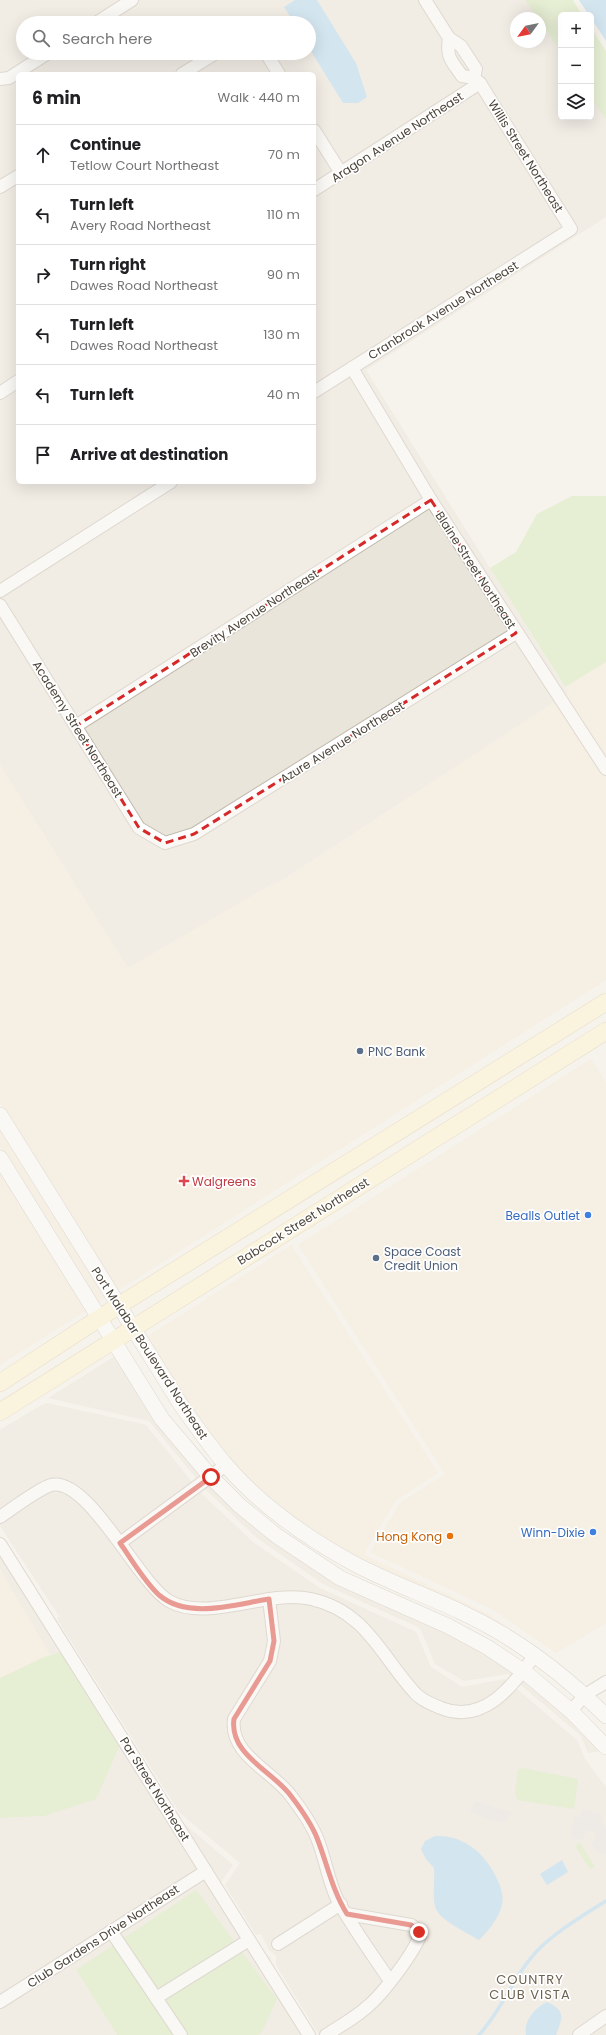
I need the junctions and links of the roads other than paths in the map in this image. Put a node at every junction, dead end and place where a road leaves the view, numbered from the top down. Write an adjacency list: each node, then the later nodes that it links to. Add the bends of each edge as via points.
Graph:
1 (132, 0): 3 (street)
2 (425, 0): 12 (street, via 449,38 449,57 462,76)
3 (107, 16)
4 (37, 60): 7 (street)
5 (205, 60): 8 (street)
6 (270, 60): 9 (street)
7 (18, 72)
8 (185, 72)
9 (278, 72)
10 (16, 74): 11 (street)
11 (0, 79)
12 (477, 81): 14 (street, Aragon Avenue Northeast); 18 (street, Willis Street Northeast)
13 (316, 133): 14 (street)
14 (341, 173): 17 (street, Aragon Avenue Northeast)
15 (16, 177): 16 (street)
16 (0, 187)
17 (316, 189)
18 (571, 229): 19 (street, Cranbrook Avenue Northeast)
19 (352, 368): 21 (street, Cranbrook Avenue Northeast); 24 (street, Blaine Street Northeast)
20 (16, 382): 22 (street)
21 (316, 391)
22 (0, 393)
23 (168, 484): 25 (street)
24 (431, 500): 27 (street, Blaine Street Northeast); 28 (street, Brevity Avenue Northeast)
25 (0, 591)
26 (0, 605): 28 (street, Academy Street Northeast)
27 (516, 633): 29 (street, Blaine Street Northeast); 30 (street, Azure Avenue Northeast, via 194,834)
28 (76, 726): 30 (street, Academy Street Northeast, via 139,828)
29 (606, 769)
30 (165, 843)
31 (606, 1002): 35 (main road)
32 (606, 1031): 37 (main road, Babcock Street Northeast)
33 (0, 1115): 35 (street, Port Malabar Boulevard Northeast)
34 (0, 1158): 36 (street, Port Malabar Boulevard Northeast)
35 (118, 1306): 36 (main road); 37 (street, Port Malabar Boulevard Northeast)
36 (99, 1318): 38 (street, Port Malabar Boulevard Northeast); 39 (main road)
37 (133, 1328): 38 (main road, Babcock Street Northeast); 41 (street, Port Malabar Boulevard Northeast, via 201,1434)
38 (113, 1341): 40 (main road, Babcock Street Northeast); 42 (street, Port Malabar Boulevard Northeast, via 162,1419)
39 (0, 1383)
40 (0, 1412)
41 (226, 1465): 42 (street); 47 (street, Port Malabar Boulevard Northeast, via 251,1490 289,1521 351,1562 460,1611)
42 (211, 1477): 44 (street); 48 (street, Port Malabar Boulevard Northeast, via 239,1505 277,1536 340,1578 448,1626)
43 (0, 1517): 44 (street, via 50,1486 61,1485 83,1499)
44 (120, 1543): 46 (street, via 144,1578 160,1595 171,1602 199,1609)
45 (0, 1544): 54 (street, Par Street Northeast)
46 (269, 1599): 48 (street, via 311,1599 346,1613 370,1634 416,1694 427,1703 446,1710 460,1713 477,1710 494,1702); 55 (street, via 274,1641 270,1661 234,1719 232,1729 239,1745 281,1784 312,1827)
47 (534, 1656): 48 (street); 50 (street, Port Malabar Boulevard Northeast)
48 (524, 1671): 51 (street, Port Malabar Boulevard Northeast)
49 (606, 1682): 50 (street)
50 (585, 1696): 51 (street); 52 (street, Port Malabar Boulevard Northeast)
51 (571, 1711): 53 (street, Port Malabar Boulevard Northeast)
52 (606, 1716)
53 (606, 1746)
54 (206, 1870): 56 (street, Club Gardens Drive Northeast); 57 (street, Par Street Northeast)
55 (344, 1909): 58 (street); 59 (street); 59 (street, via 411,1925 418,1930 420,1936 416,1946)
56 (111, 1930): 60 (street); 61 (street, Club Gardens Drive Northeast)
57 (249, 1940): 60 (street); 64 (street, Par Street Northeast)
58 (278, 1944)
59 (390, 1981): 65 (street, via 368,2007)
60 (156, 1998): 63 (street)
61 (0, 2002)
62 (606, 2016): 66 (street)
63 (181, 2035)
64 (309, 2035)
65 (326, 2035)
66 (579, 2035)

